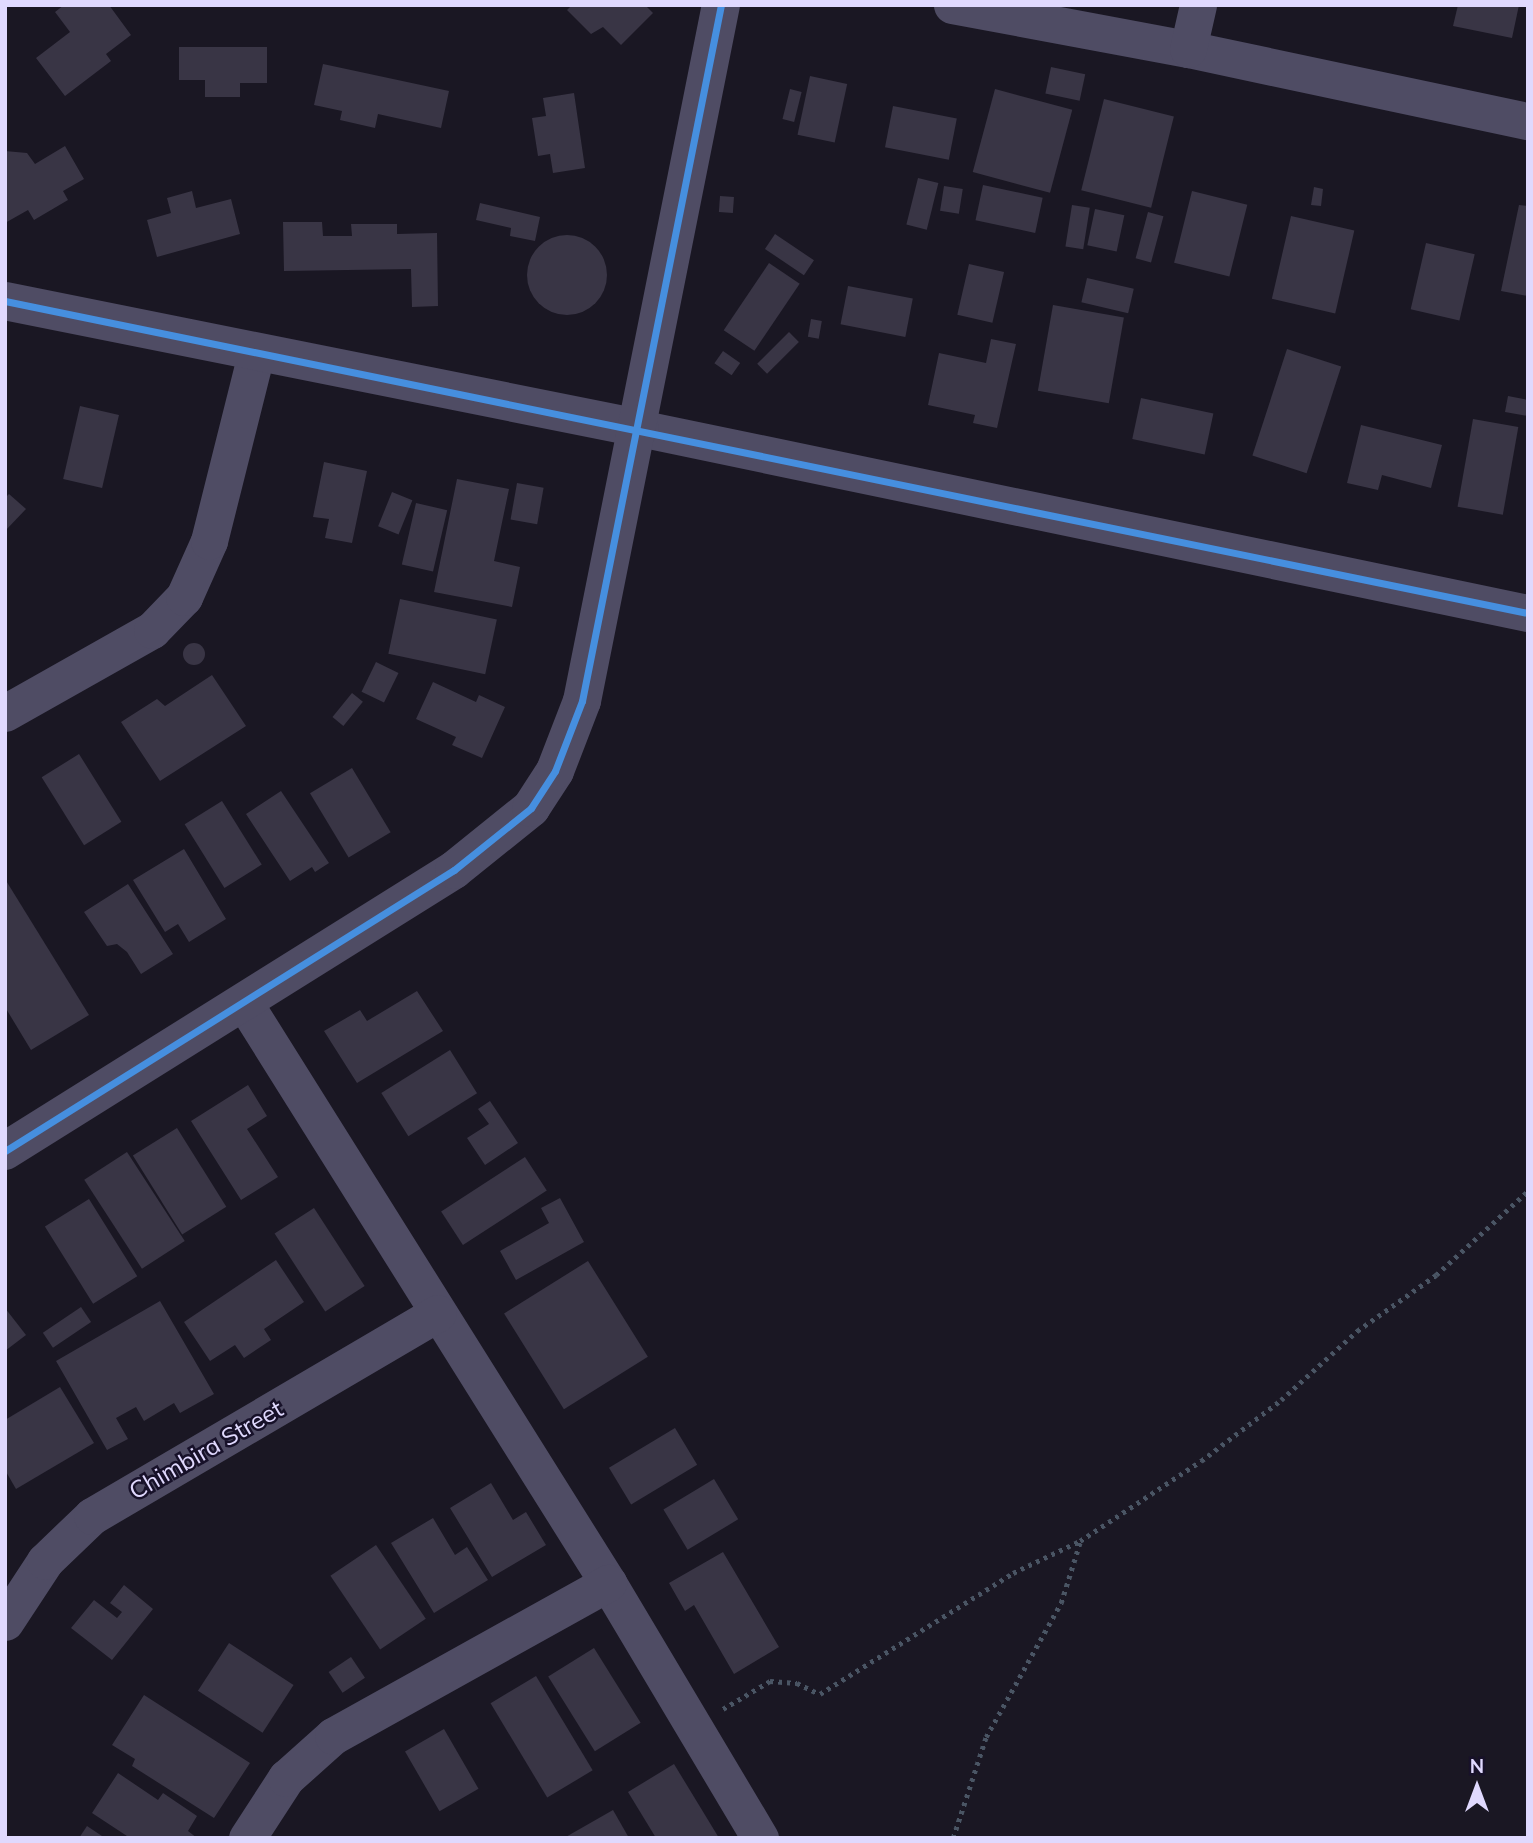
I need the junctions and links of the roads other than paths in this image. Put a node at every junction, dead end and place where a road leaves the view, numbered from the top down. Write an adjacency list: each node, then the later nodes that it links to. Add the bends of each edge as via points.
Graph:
1 (721, 5): 8 (street)
2 (952, 5): 4 (street)
3 (1198, 5): 4 (street)
4 (1188, 49): 5 (street)
5 (1528, 121)
6 (5, 301): 7 (street)
7 (256, 354): 8 (street); 10 (street, via 209,541 184,597 152,630)
8 (639, 428): 9 (street); 11 (street, via 582,701 555,771 531,808 454,870)
9 (1528, 613)
10 (5, 713)
11 (245, 1004): 12 (street); 13 (street)
12 (5, 1151)
13 (439, 1313): 14 (street); 15 (street, Chimbira Street, via 92,1516 45,1561)
14 (608, 1584): 16 (street, via 333,1736 286,1778); 17 (street)
15 (5, 1622)
16 (247, 1838)
17 (760, 1838)

